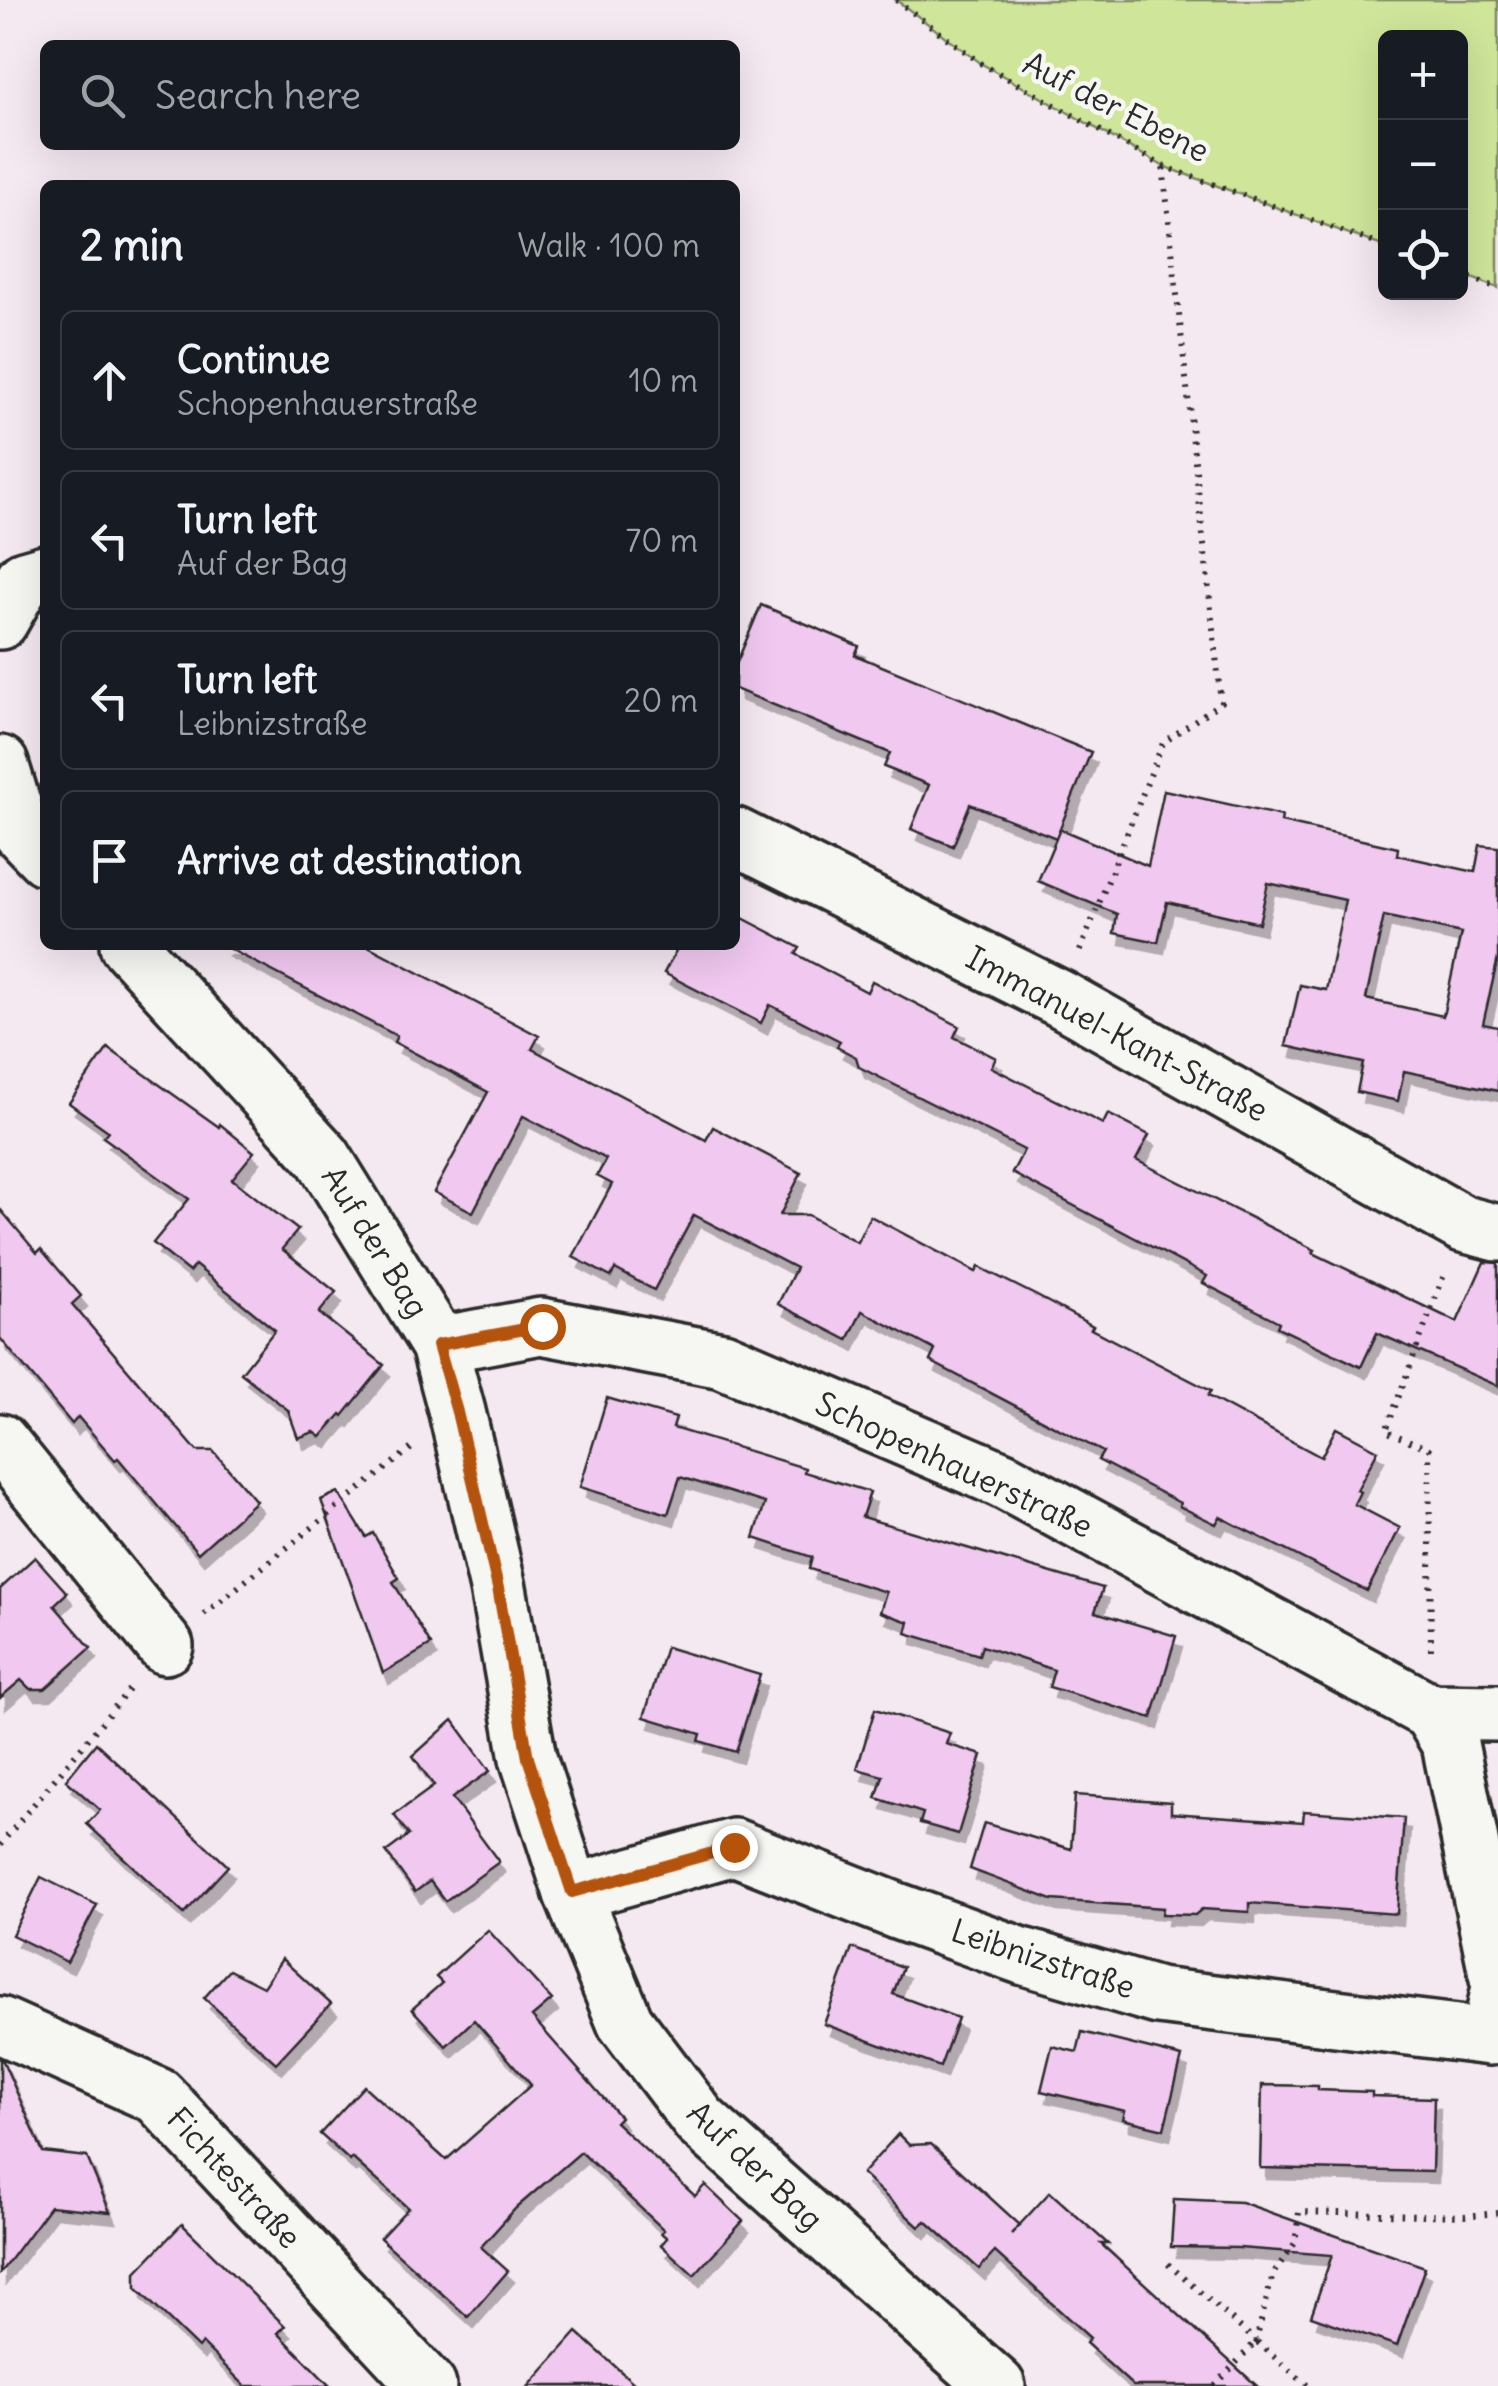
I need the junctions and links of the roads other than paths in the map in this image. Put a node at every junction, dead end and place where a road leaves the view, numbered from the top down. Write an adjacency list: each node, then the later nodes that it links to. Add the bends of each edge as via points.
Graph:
1 (40, 575): 2 (street, via 24,579)
2 (0, 621)
3 (0, 764): 5 (street, via 22,832)
4 (740, 838): 7 (street, Immanuel-Kant-Straße, via 1061,999)
5 (40, 852)
6 (133, 950): 8 (street, Auf der Bag, via 324,1157)
7 (1480, 1228)
8 (438, 1345): 11 (street, Schopenhauerstraße, via 542,1326 723,1360 1003,1480); 13 (street, Auf der Bag, via 498,1588 528,1758)
9 (0, 1442): 10 (street)
10 (164, 1646)
11 (1431, 1712): 12 (street, Schopenhauerstraße); 14 (street, via 1450,1744)
12 (1498, 1713)
13 (572, 1892): 15 (street, Leibnizstraße, via 734,1847 1022,1956 1158,1996 1490,2037); 18 (street, Auf der Bag, via 625,2022 700,2120)
14 (1498, 1978)
15 (1498, 1996)
16 (0, 2025): 17 (street, Fichtestraße, via 158,2096)
17 (428, 2386)
18 (997, 2386)

